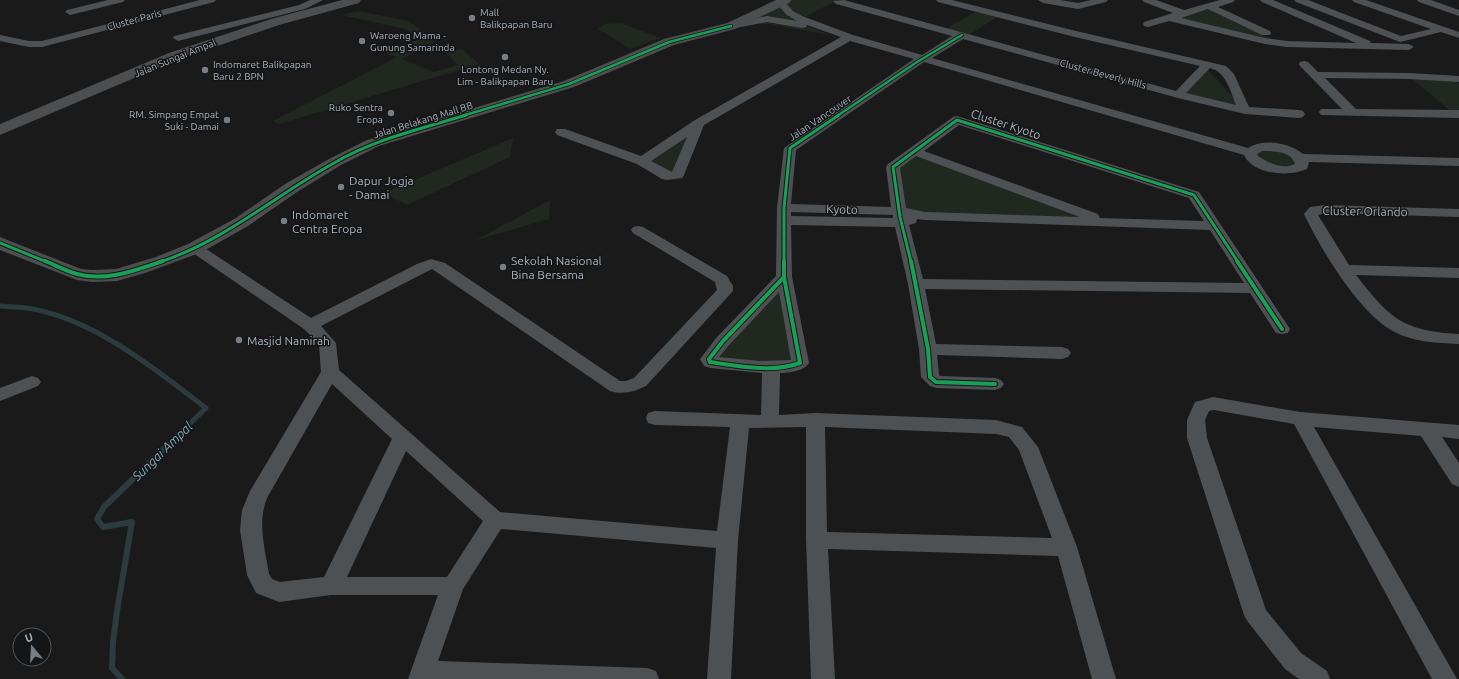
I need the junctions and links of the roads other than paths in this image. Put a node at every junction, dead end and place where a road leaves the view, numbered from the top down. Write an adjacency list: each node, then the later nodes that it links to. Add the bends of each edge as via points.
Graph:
1 (66, 0): 20 (street)
2 (120, 0): 20 (street, Cluster Paris)
3 (211, 0): 28 (street, Cluster Paris)
4 (318, 0): 33 (street, via 302,7)
5 (355, 0): 18 (main road, Jalan Sungai Ampal)
6 (839, 0): 29 (street, Cluster Beverly Hills)
7 (941, 0): 38 (street, via 1075,34 1097,29 1195,53 1208,59)
8 (1043, 0): 9 (street, via 1078,6)
9 (1103, 0)
10 (1147, 0): 21 (street)
11 (1160, 0): 21 (street)
12 (1230, 0): 19 (street)
13 (1265, 0): 35 (street)
14 (1298, 0): 26 (street, via 1400,39)
15 (1357, 0): 26 (street)
16 (1422, 0): 22 (street)
17 (783, 1): 25 (main road, Jalan Belakang Mall BB); 27 (street, via 794,16)
18 (334, 3): 49 (main road, Jalan Sungai Ampal, via 174,56)
19 (1209, 6): 21 (street); 34 (street)
20 (70, 12): 28 (street)
21 (1188, 12): 23 (street)
22 (1459, 12)
23 (1170, 18): 24 (street); 34 (street)
24 (1148, 24)
25 (731, 26): 27 (street, via 767,19); 63 (main road, Jalan Belakang Mall BB, via 669,42 569,84 373,143 328,166 242,222)
26 (1442, 29): 30 (street)
27 (830, 30): 31 (street)
28 (81, 34): 32 (street, Cluster Paris, via 37,45)
29 (962, 35): 37 (street); 42 (street, Cluster Beverly Hills)
30 (1459, 35)
31 (849, 37): 37 (street); 48 (street)
32 (0, 38)
33 (178, 38)
34 (1287, 44): 35 (street)
35 (1368, 45): 36 (street)
36 (1409, 47)
37 (920, 61): 52 (street); 57 (street, Jalan Vancouver, via 790,148)
38 (1208, 64): 42 (street); 43 (street, via 1222,68 1228,74)
39 (1304, 64): 40 (street)
40 (1314, 74): 41 (street); 44 (street)
41 (1459, 79)
42 (1178, 95): 43 (street, Cluster Beverly Hills)
43 (1245, 110): 46 (street, Cluster Beverly Hills)
44 (1351, 111): 45 (street); 47 (street)
45 (1325, 112)
46 (1299, 114)
47 (1459, 114)
48 (699, 123): 54 (street); 54 (street, via 677,175 667,176)
49 (0, 130)
50 (561, 132): 54 (street)
51 (913, 151): 58 (street, Cluster Kyoto, via 893,167); 59 (street); 60 (street, Cluster Kyoto, via 957,120 961,120 1194,195)
52 (1250, 153): 53 (street, via 1259,147 1273,147 1290,151); 53 (street, via 1259,163 1284,170 1302,166)
53 (1300, 158): 55 (street)
54 (642, 161)
55 (1459, 162)
56 (1459, 213): 64 (street, Cluster Orlando, via 1315,210 1311,214)
57 (784, 214): 58 (street); 66 (street, Jalan Vancouver)
58 (901, 217): 59 (street); 67 (street, Cluster Kyoto)
59 (1108, 222): 60 (street)
60 (1213, 226): 68 (street, Cluster Kyoto)
61 (638, 230): 69 (street, via 721,279 725,291 635,386 616,387 440,266 431,264 422,266)
62 (0, 243): 63 (main road, Jalan Belakang Mall BB, via 77,274 92,276 117,275 164,261)
63 (195, 248): 69 (street)
64 (1344, 270): 65 (street); 71 (street, Cluster Orlando, via 1382,317 1396,326 1432,338)
65 (1459, 273)
66 (784, 276): 74 (street, Jalan Vancouver, via 800,363); 74 (street, via 709,359 710,362 717,364)
67 (916, 284): 68 (street); 72 (street, Cluster Kyoto)
68 (1255, 288): 70 (street, Cluster Kyoto)
69 (310, 325): 75 (street, via 327,343)
70 (1282, 329)
71 (1459, 339)
72 (928, 349): 73 (street); 77 (street, Cluster Kyoto, via 930,377 933,381)
73 (1062, 352)
74 (770, 368): 83 (street)
75 (330, 372): 86 (street); 92 (street, via 257,497 252,510 251,530 258,575 264,586 280,592)
76 (32, 382): 78 (street)
77 (995, 384)
78 (0, 395)
79 (655, 418): 82 (street)
80 (1300, 419): 84 (street); 99 (street, via 1213,403 1202,407 1196,420 1197,438 1256,615 1293,661); 100 (street)
81 (815, 420): 83 (street); 90 (street); 91 (street, via 996,427 1015,432 1028,447)
82 (740, 421): 83 (street); 89 (street)
83 (770, 422)
84 (1427, 430): 85 (street); 87 (street)
85 (1459, 432)
86 (403, 437): 88 (street); 92 (street)
87 (1459, 479)
88 (495, 520): 89 (street); 93 (street)
89 (727, 540): 96 (street)
90 (816, 540): 91 (street); 97 (street)
91 (1066, 547): 98 (street)
92 (331, 586): 93 (street)
93 (453, 586): 94 (street)
94 (421, 676): 95 (street)
95 (647, 679)
96 (719, 679)
97 (822, 679)
98 (1104, 679)
99 (1318, 679)
100 (1445, 679)

